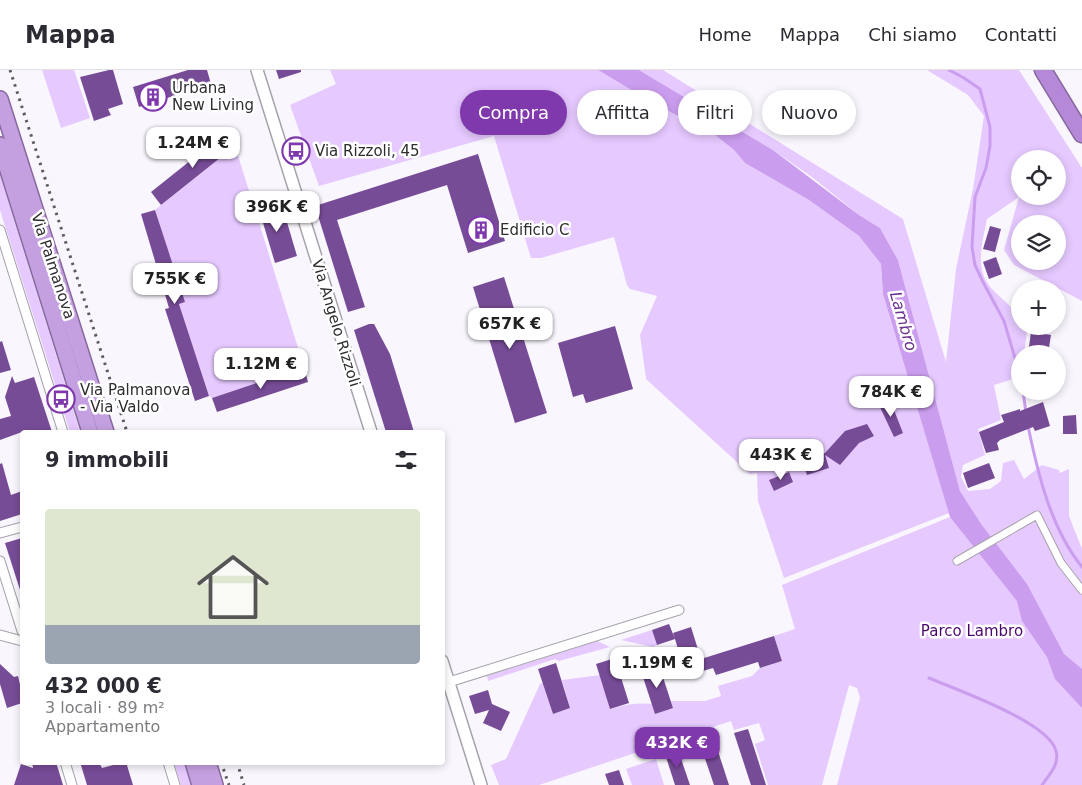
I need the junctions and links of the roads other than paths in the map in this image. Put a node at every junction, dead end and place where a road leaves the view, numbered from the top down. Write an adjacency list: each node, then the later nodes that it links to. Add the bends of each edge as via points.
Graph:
1 (257, 70): 10 (street, Via Angelo Rizzoli)
2 (1043, 70): 4 (highway)
3 (0, 99): 9 (highway, Via Palmanova)
4 (1082, 134)
5 (0, 144): 8 (highway, Via Palmanova)
6 (0, 230): 7 (street)
7 (62, 430)
8 (89, 430)
9 (105, 430)
10 (370, 430)
11 (20, 527): 12 (street)
12 (0, 533)
13 (960, 560): 15 (street, via 1038,515 1061,563)
14 (0, 561): 17 (street)
15 (1082, 590)
16 (679, 610): 21 (street)
17 (20, 625)
18 (0, 635): 19 (street)
19 (20, 640)
20 (445, 670): 21 (street)
21 (449, 682): 30 (street)
22 (66, 765): 26 (street)
23 (169, 765): 27 (street)
24 (194, 765): 28 (highway)
25 (209, 765): 29 (highway)
26 (72, 785)
27 (175, 785)
28 (200, 785)
29 (215, 785)
30 (481, 785)

